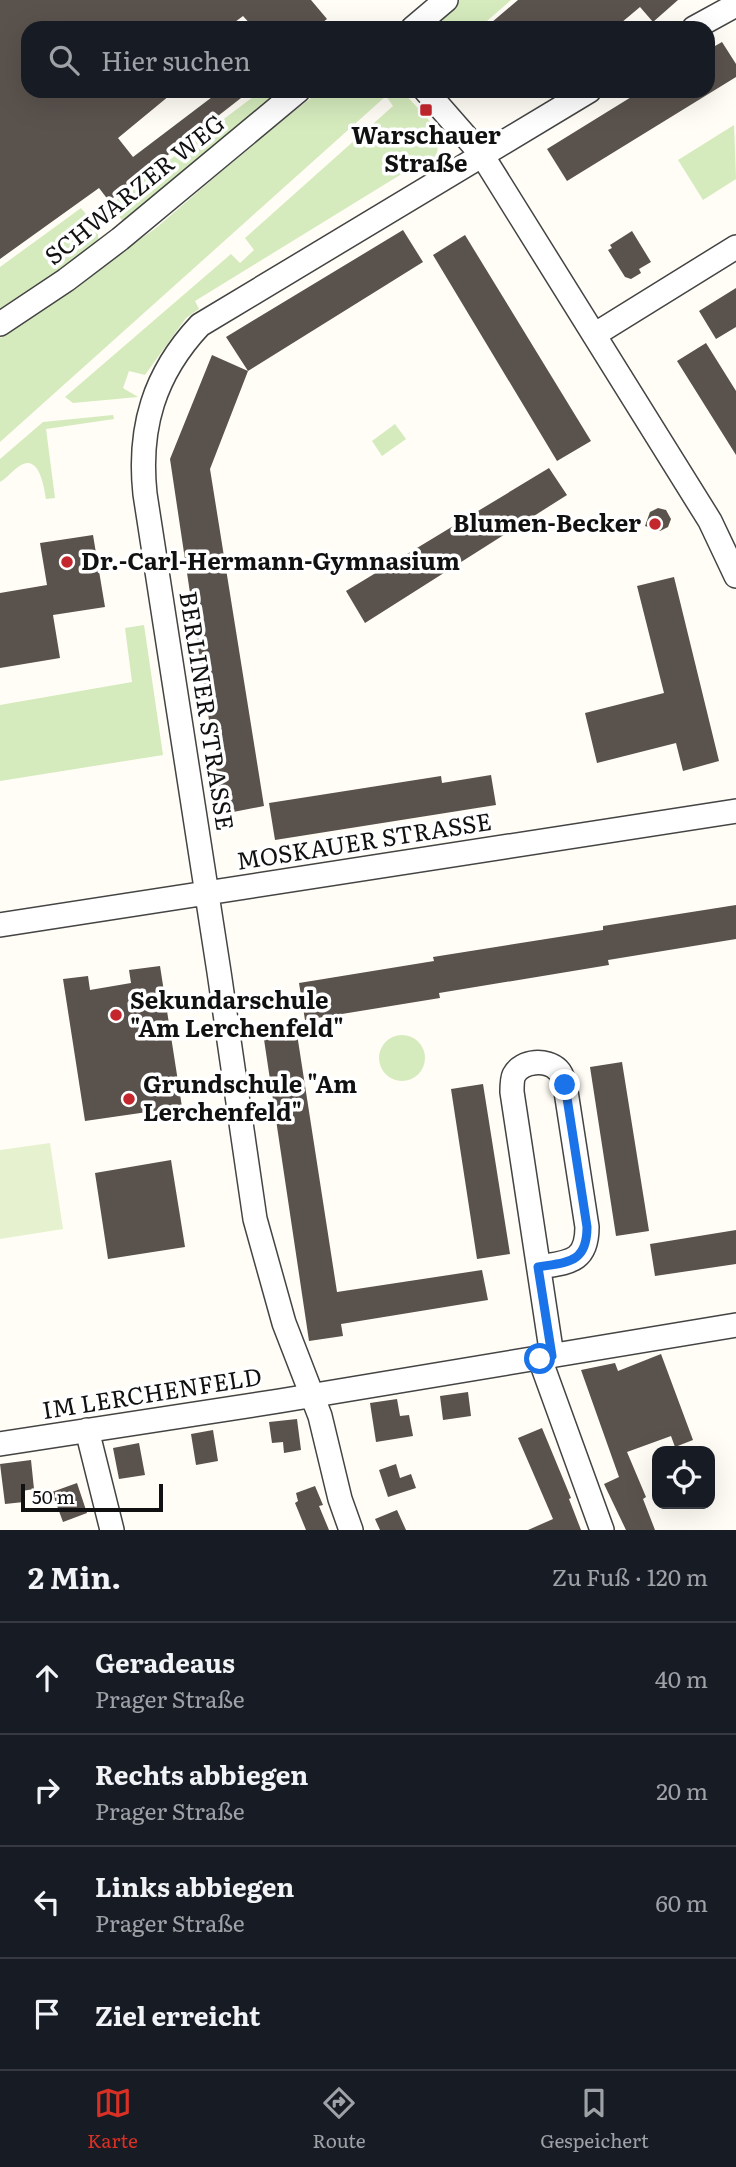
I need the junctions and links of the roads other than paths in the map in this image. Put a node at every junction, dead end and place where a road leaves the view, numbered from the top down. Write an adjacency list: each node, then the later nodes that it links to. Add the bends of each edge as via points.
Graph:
1 (446, 0): 3 (street)
2 (736, 5): 4 (street)
3 (421, 21)
4 (707, 21)
5 (290, 98): 10 (street, SCHWARZER WEG, via 120,239)
6 (432, 98): 8 (street)
7 (577, 98): 8 (street, BERLINER STRASSE)
8 (482, 155): 11 (street); 14 (street, BERLINER STRASSE, via 200,325 183,342 158,388 145,433 143,473)
9 (736, 247): 11 (street)
10 (0, 324)
11 (594, 335): 12 (street, via 710,521)
12 (736, 576)
13 (736, 811): 14 (street, MOSKAUER STRASSE)
14 (207, 892): 15 (street, MOSKAUER STRASSE); 19 (street, BERLINER STRASSE, via 255,1219 284,1323)
15 (0, 925)
16 (538, 1267): 16 (street, via 512,1092 514,1075 524,1066 550,1063 565,1085 587,1240 575,1259); 18 (street)
17 (736, 1325): 18 (street, IM LERCHENFELD)
18 (546, 1358): 19 (street, IM LERCHENFELD); 24 (street)
19 (312, 1394): 20 (street, IM LERCHENFELD); 23 (street, BERLINER STRASSE)
20 (87, 1430): 21 (street, IM LERCHENFELD); 22 (street)
21 (0, 1444)
22 (112, 1530)
23 (352, 1530)
24 (602, 1530)

